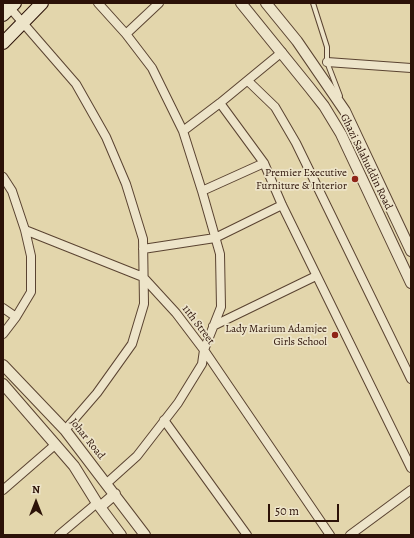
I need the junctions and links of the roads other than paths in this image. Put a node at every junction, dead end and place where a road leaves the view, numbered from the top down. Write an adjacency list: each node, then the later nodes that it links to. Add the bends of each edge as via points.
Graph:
1 (42, 3): 8 (main road)
2 (98, 3): 10 (street)
3 (159, 3): 10 (street)
4 (241, 3): 11 (street, Ghazi Salahuddin Road)
5 (266, 3): 9 (street, Ghazi Salahuddin Road)
6 (313, 3): 14 (lane, via 327,47)
7 (8, 7): 8 (street)
8 (23, 22): 12 (main road); 26 (street, via 76,84 106,137 126,184 143,239)
9 (283, 24): 11 (street); 18 (street, Ghazi Salahuddin Road)
10 (126, 34): 19 (street, via 152,68)
11 (269, 37): 13 (street, Ghazi Salahuddin Road)
12 (3, 43)
13 (282, 52): 16 (street); 30 (street, Ghazi Salahuddin Road, via 324,106 341,134)
14 (327, 62): 15 (street); 18 (lane)
15 (411, 68)
16 (248, 80): 17 (street); 37 (street, via 275,107 296,143)
17 (220, 103): 19 (street); 20 (street)
18 (345, 111): 27 (street, Ghazi Salahuddin Road)
19 (183, 131): 22 (street)
20 (264, 163): 22 (street); 23 (street)
21 (3, 178): 24 (street, via 12,191)
22 (202, 191): 25 (street)
23 (282, 205): 25 (street); 28 (street)
24 (25, 230): 29 (street, 11th Street); 32 (street, via 31,256 31,292)
25 (215, 238): 26 (street); 33 (street, via 220,254 221,307)
26 (143, 249): 29 (street)
27 (411, 251)
28 (316, 276): 33 (street); 42 (street)
29 (143, 277): 35 (street, 11th Street, via 176,313); 40 (street, via 144,304 132,344 97,393)
30 (411, 283)
31 (3, 308): 32 (street)
32 (16, 317): 34 (street)
33 (214, 326): 35 (street)
34 (3, 334)
35 (204, 350): 39 (street, via 202,364 178,403); 52 (street, 11th Street)
36 (3, 365): 40 (street, Johar Road)
37 (411, 379)
38 (3, 384): 41 (street)
39 (164, 420): 43 (street, via 137,456); 51 (street)
40 (65, 430): 43 (street, Johar Road)
41 (56, 444): 44 (street); 47 (street, via 74,466)
42 (411, 468)
43 (107, 483): 46 (street, Johar Road)
44 (3, 490)
45 (411, 490): 53 (street)
46 (115, 494): 47 (street); 50 (street, Johar Road)
47 (99, 505): 48 (street); 49 (street)
48 (59, 535)
49 (121, 535)
50 (145, 535)
51 (247, 535)
52 (330, 535)
53 (350, 535)

